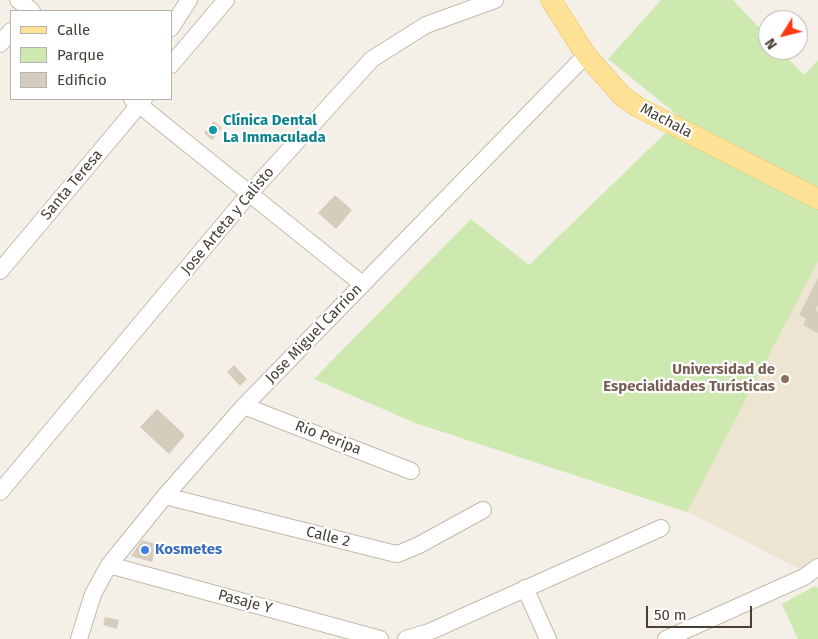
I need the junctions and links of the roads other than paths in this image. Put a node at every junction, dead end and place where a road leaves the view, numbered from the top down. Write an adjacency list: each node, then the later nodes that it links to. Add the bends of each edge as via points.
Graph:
1 (188, 0): 5 (street)
2 (226, 0): 8 (street)
3 (495, 0): 11 (street, Jose Arteta y Calisto, via 426,25 372,58)
4 (551, 0): 9 (main road, Machala)
5 (172, 26)
6 (10, 32): 7 (street)
7 (0, 44)
8 (175, 55)
9 (586, 55): 12 (main road, Machala, via 617,91 638,107); 14 (street, Jose Miguel Carrion)
10 (138, 101): 11 (street); 13 (street, Santa Teresa)
11 (250, 193): 14 (street); 17 (street, Jose Arteta y Calisto)
12 (818, 200)
13 (0, 271)
14 (362, 284): 15 (street, Jose Miguel Carrion)
15 (244, 406): 16 (street, Rio Peripa); 18 (street, Jose Miguel Carrion)
16 (411, 470)
17 (0, 492)
18 (165, 496): 19 (street, Calle 2, via 398,554); 21 (street, Jose Miguel Carrion)
19 (483, 510)
20 (661, 528): 23 (street)
21 (109, 565): 24 (street, Pasaje Y); 25 (street, Jose Miguel Carrion, via 93,594)
22 (818, 566): 29 (street, via 793,581)
23 (525, 588): 27 (street, via 429,632); 28 (street)
24 (356, 636): 26 (street, Pasaje Y)
25 (79, 639)
26 (380, 639)
27 (406, 639)
28 (548, 639)
29 (666, 639)

